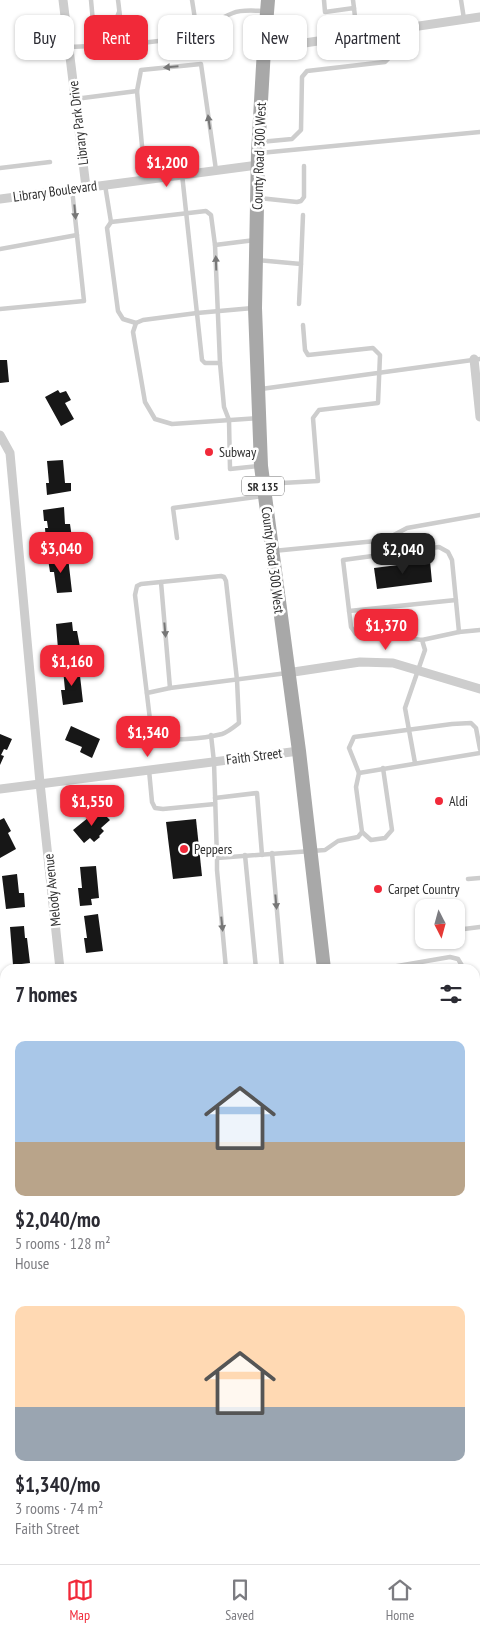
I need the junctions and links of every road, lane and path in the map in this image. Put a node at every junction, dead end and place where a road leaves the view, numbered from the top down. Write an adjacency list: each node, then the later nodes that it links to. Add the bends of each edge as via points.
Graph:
1 (63, 0): 11 (street, Library Park Drive)
2 (91, 0): 12 (lane)
3 (118, 0): 10 (lane)
4 (192, 0): 14 (lane)
5 (324, 0): 9 (lane, via 325,12)
6 (353, 0): 9 (lane)
7 (461, 0): 18 (lane)
8 (268, 6): 15 (lane)
9 (354, 8): 16 (lane)
10 (120, 10): 13 (lane); 20 (lane, via 128,43)
11 (65, 15)
12 (93, 15)
13 (118, 15)
14 (195, 15)
15 (229, 15)
16 (355, 15)
17 (480, 17): 18 (street)
18 (464, 19): 19 (street)
19 (419, 26)
20 (158, 41)
21 (70, 60): 25 (street, Library Park Drive)
22 (263, 60): 27 (main road, County Road 300 West / SR 135)
23 (387, 60): 27 (lane, via 307,71 302,77 301,130 292,139)
24 (137, 91): 25 (lane); 31 (lane, one-way to 24, via 202,64 141,70); 33 (lane)
25 (75, 99): 35 (street, Library Park Drive)
26 (480, 132): 27 (lane)
27 (258, 153): 31 (street, Library Boulevard); 37 (main road, County Road 300 West / SR 135)
28 (50, 162): 30 (lane)
29 (304, 166): 37 (lane, via 304,197 301,201)
30 (0, 168)
31 (216, 170): 32 (street, Library Boulevard)
32 (182, 174): 33 (street, Library Boulevard); 39 (lane)
33 (145, 179): 34 (street, Library Boulevard)
34 (105, 185): 35 (street, Library Boulevard); 41 (lane)
35 (86, 187): 36 (street, Library Boulevard)
36 (72, 189): 38 (street, Library Boulevard); 42 (lane, one-way to 42)
37 (257, 198): 43 (main road, County Road 300 West / SR 135)
38 (0, 199)
39 (187, 214): 41 (lane); 44 (lane, via 209,212); 51 (lane)
40 (303, 215): 47 (lane)
41 (111, 222): 53 (lane, via 107,228 118,311 122,318)
42 (77, 235): 45 (lane); 50 (lane, via 84,301)
43 (256, 240): 44 (lane); 46 (main road, County Road 300 West / SR 135)
44 (215, 245): 52 (lane, one-way to 44)
45 (0, 249)
46 (256, 260): 47 (lane); 49 (main road, County Road 300 West / SR 135)
47 (301, 264): 48 (lane)
48 (299, 304)
49 (255, 308): 52 (lane); 58 (main road, County Road 300 West / SR 135)
50 (0, 309)
51 (197, 312): 52 (lane); 53 (lane); 56 (lane, via 203,362)
52 (217, 312): 56 (lane)
53 (136, 323): 61 (lane, via 134,332 145,402 155,419 172,424)
54 (303, 325): 57 (lane, via 308,355 373,348 380,355)
55 (477, 359): 57 (lane); 59 (street)
56 (220, 363): 61 (lane, via 224,407)
57 (379, 372): 58 (lane); 64 (lane, via 378,403 315,413 318,481)
58 (258, 389): 60 (main road, County Road 300 West / SR 135)
59 (480, 417)
60 (259, 418): 61 (lane); 63 (main road, County Road 300 West / SR 135)
61 (229, 420): 63 (lane, via 230,468)
62 (0, 435): 90 (street, Melody Avenue, via 10,453)
63 (261, 466): 64 (main road, County Road 300 West / SR 135)
64 (264, 490): 66 (lane, via 173,508); 67 (main road, County Road 300 West / SR 135)
65 (480, 515): 67 (lane, via 407,528 376,541)
66 (177, 538)
67 (272, 551): 75 (main road, County Road 300 West / SR 135)
68 (160, 582): 76 (lane, via 224,577); 77 (lane, one-way to 77); 79 (lane, via 141,584 136,590)
69 (456, 600): 70 (lane); 70 (lane, via 452,560 448,552 439,547 344,560); 72 (lane)
70 (349, 611): 73 (lane, via 351,627 356,634 385,634)
71 (480, 630): 72 (lane)
72 (460, 632): 73 (lane)
73 (422, 640): 74 (lane, via 425,650)
74 (418, 670): 75 (street, via 393,663 360,662); 78 (street); 80 (lane, via 405,708)
75 (288, 673): 76 (lane); 83 (main road, County Road 300 West / SR 135)
76 (237, 680): 77 (lane); 81 (lane, via 238,723 223,734)
77 (170, 688): 79 (lane)
78 (480, 689)
79 (147, 693): 81 (lane, via 154,735 171,739)
80 (408, 730): 82 (lane, via 471,723 476,728); 86 (lane); 89 (lane, via 354,737 349,748)
81 (211, 735): 85 (lane)
82 (480, 749)
83 (299, 751): 85 (street, Faith Street); 95 (main road, County Road 300 West / SR 135)
84 (480, 753): 86 (lane)
85 (214, 762): 88 (street, Faith Street); 92 (lane)
86 (414, 763): 87 (lane)
87 (383, 768): 89 (lane); 94 (lane, via 392,830 385,838 371,840)
88 (149, 770): 90 (street, Faith Street); 93 (lane, via 155,808)
89 (359, 773): 94 (lane, via 356,787)
90 (40, 784): 91 (street, Faith Street); 104 (street, Melody Avenue)
91 (0, 789)
92 (215, 798): 93 (lane); 97 (lane, via 257,793)
93 (216, 804): 99 (lane)
94 (362, 832): 95 (lane, via 358,837 338,841 325,850)
95 (310, 851): 96 (lane); 108 (main road, County Road 300 West / SR 135)
96 (272, 853): 97 (lane); 107 (lane, one-way to 107)
97 (262, 854): 98 (lane)
98 (244, 855): 99 (lane); 106 (lane)
99 (217, 858): 105 (lane, one-way to 105)
100 (480, 878): 101 (lane)
101 (468, 879)
102 (480, 927): 103 (lane)
103 (465, 929)
104 (59, 964)
105 (226, 964)
106 (255, 964)
107 (282, 964)
108 (323, 964)
109 (409, 964): 110 (lane, via 450,957 458,959)
110 (461, 964)

